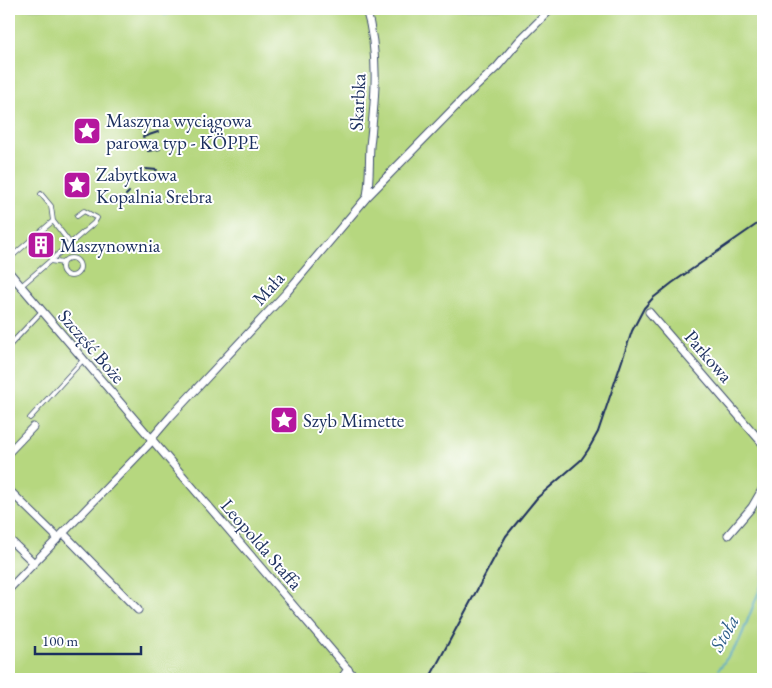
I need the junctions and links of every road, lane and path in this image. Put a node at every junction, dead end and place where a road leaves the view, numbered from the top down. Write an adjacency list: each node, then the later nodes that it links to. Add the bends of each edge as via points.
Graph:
1 (13, 9): 4 (lane)
2 (366, 9): 6 (street, Skarbka, via 375,58 375,109)
3 (551, 9): 6 (street, Mała)
4 (9, 10)
5 (41, 194): 8 (lane, via 50,206)
6 (367, 197): 21 (street, Mała, via 286,293)
7 (76, 216): 9 (lane, via 84,211 96,218)
8 (53, 221): 9 (lane); 10 (lane)
9 (70, 243): 11 (lane)
10 (10, 258)
11 (50, 261): 12 (lane); 14 (lane)
12 (63, 263): 12 (lane, via 62,269 66,274 75,276 80,272 81,266 76,258)
13 (9, 272): 14 (street, Szczęść Boże)
14 (21, 286): 15 (street, Szczęść Boże)
15 (41, 312): 17 (lane); 18 (street, Szczęść Boże)
16 (649, 312): 22 (street, Parkowa)
17 (9, 346)
18 (83, 360): 19 (lane); 21 (street, Szczęść Boże)
19 (30, 418)
20 (33, 427): 23 (street)
21 (151, 440): 27 (street, Mała); 32 (street, Leopolda Staffa)
22 (763, 444)
23 (9, 452)
24 (763, 488): 26 (street, via 752,507)
25 (9, 490): 27 (street)
26 (728, 535)
27 (61, 536): 29 (street, Mała); 31 (street)
28 (9, 539): 29 (street)
29 (34, 563): 30 (street, Mała)
30 (9, 588)
31 (138, 610)
32 (348, 669): 33 (street); 34 (street, Leopolda Staffa)
33 (341, 679)
34 (356, 679)

